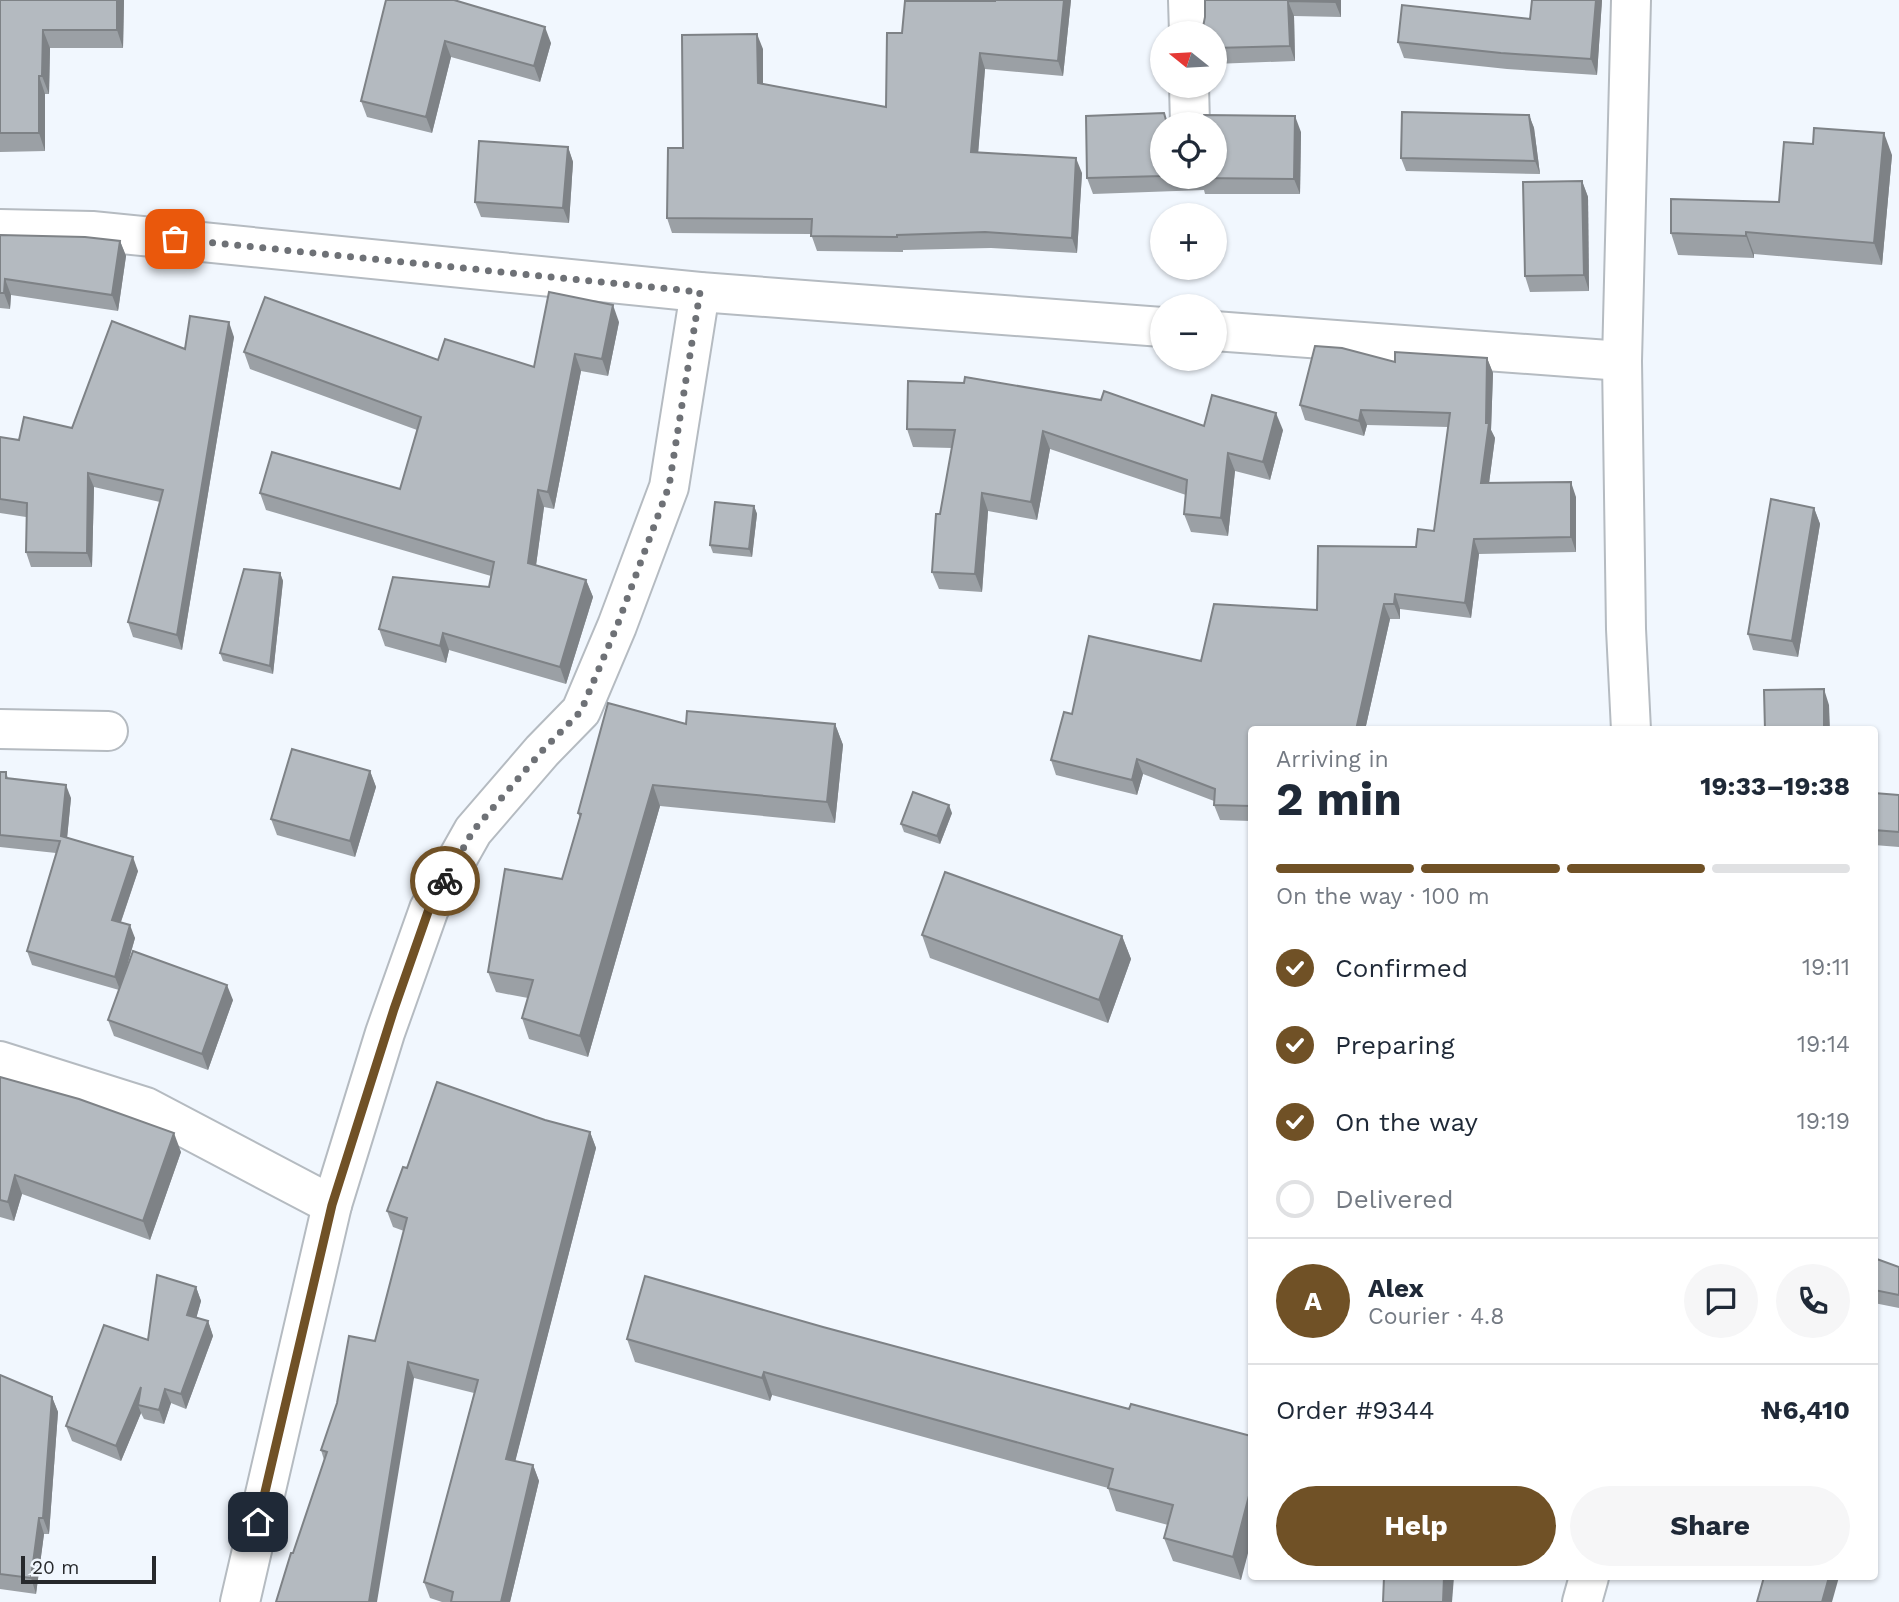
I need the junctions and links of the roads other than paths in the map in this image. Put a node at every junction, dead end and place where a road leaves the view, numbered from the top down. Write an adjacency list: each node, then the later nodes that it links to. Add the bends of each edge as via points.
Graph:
1 (1188, 0): 3 (street)
2 (1631, 0): 8 (street)
3 (1189, 21)
4 (0, 229): 5 (street, via 92,231)
5 (700, 292): 6 (street); 13 (street, via 669,486 617,626 581,711 473,831 429,909)
6 (1150, 326)
7 (1227, 332): 8 (street)
8 (1622, 361): 9 (street)
9 (1631, 726)
10 (0, 729): 11 (street)
11 (108, 731)
12 (0, 1062): 13 (street, via 146,1107)
13 (332, 1205): 15 (street)
14 (1587, 1580): 16 (street)
15 (240, 1602)
16 (1582, 1602)

